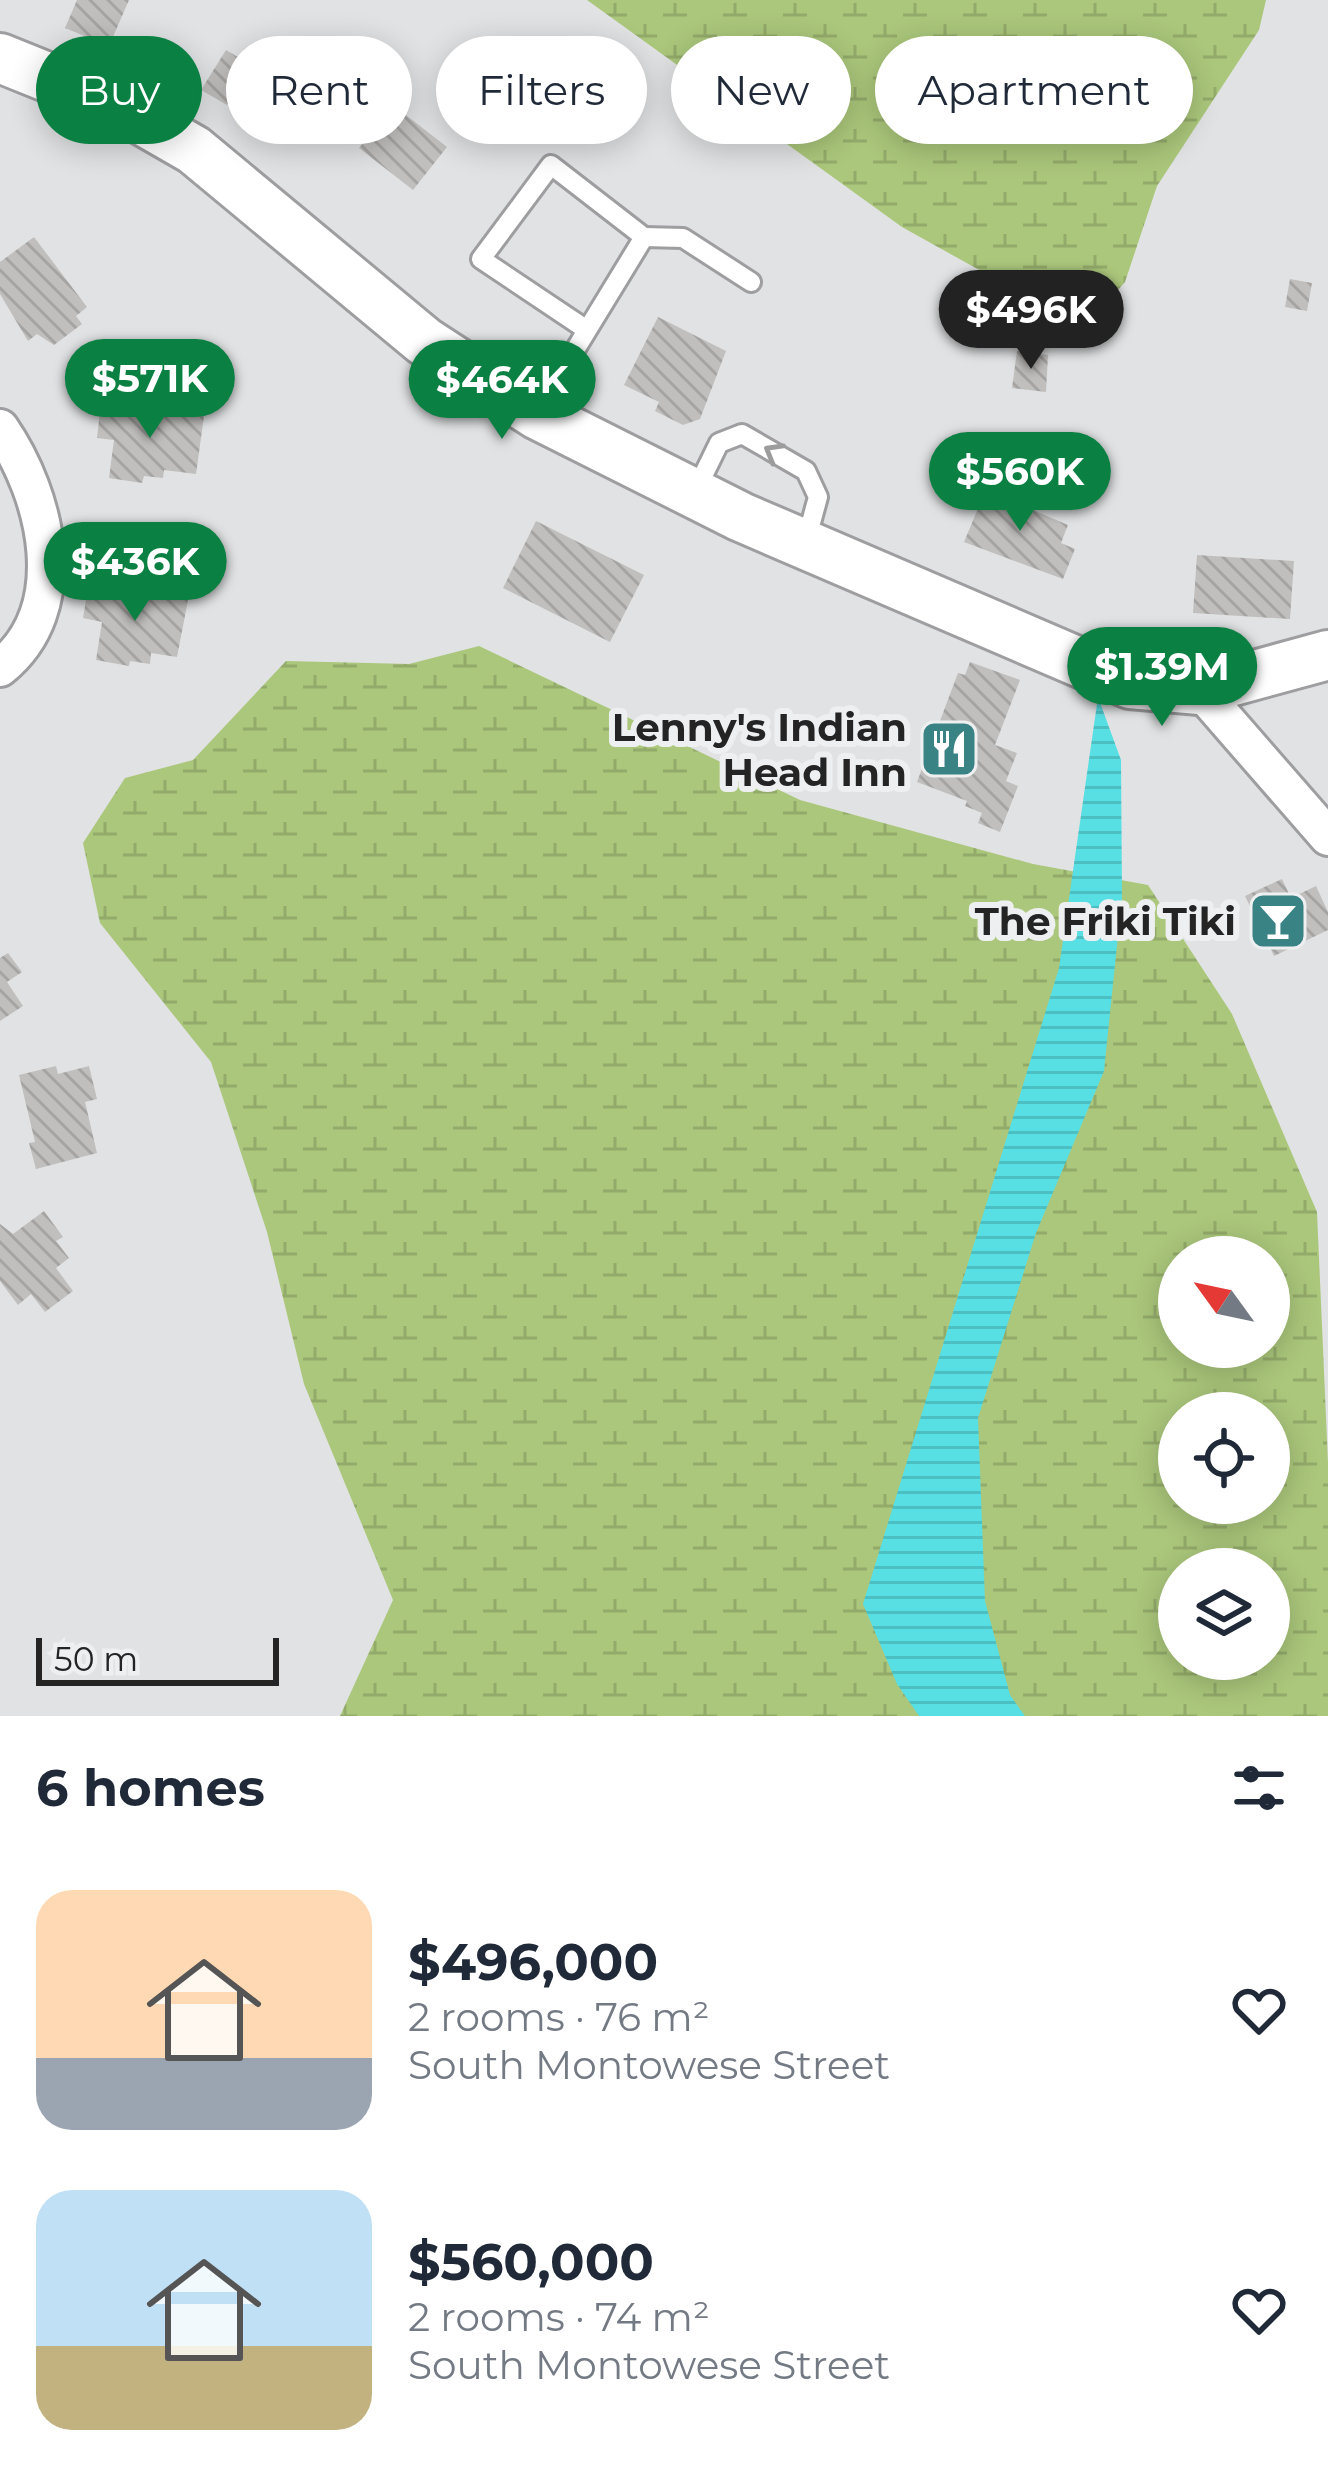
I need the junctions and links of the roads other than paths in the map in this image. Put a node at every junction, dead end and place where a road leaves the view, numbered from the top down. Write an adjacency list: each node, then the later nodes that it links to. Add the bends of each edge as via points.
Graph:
1 (0, 58): 5 (main road, via 114,104 194,151 424,341)
2 (644, 237): 3 (lane, via 683,238); 4 (lane); 4 (lane, via 550,164 481,259)
3 (751, 282)
4 (587, 330): 5 (lane)
5 (536, 414): 7 (main road)
6 (0, 428): 10 (street, via 21,458 47,559 38,625)
7 (694, 494): 8 (main road); 8 (lane, one-way to 7, via 818,497 806,471 742,434 719,443)
8 (805, 546): 11 (main road, via 1108,676)
9 (1328, 655): 11 (main road)
10 (0, 668)
11 (1200, 690): 12 (street)
12 (1328, 837)

